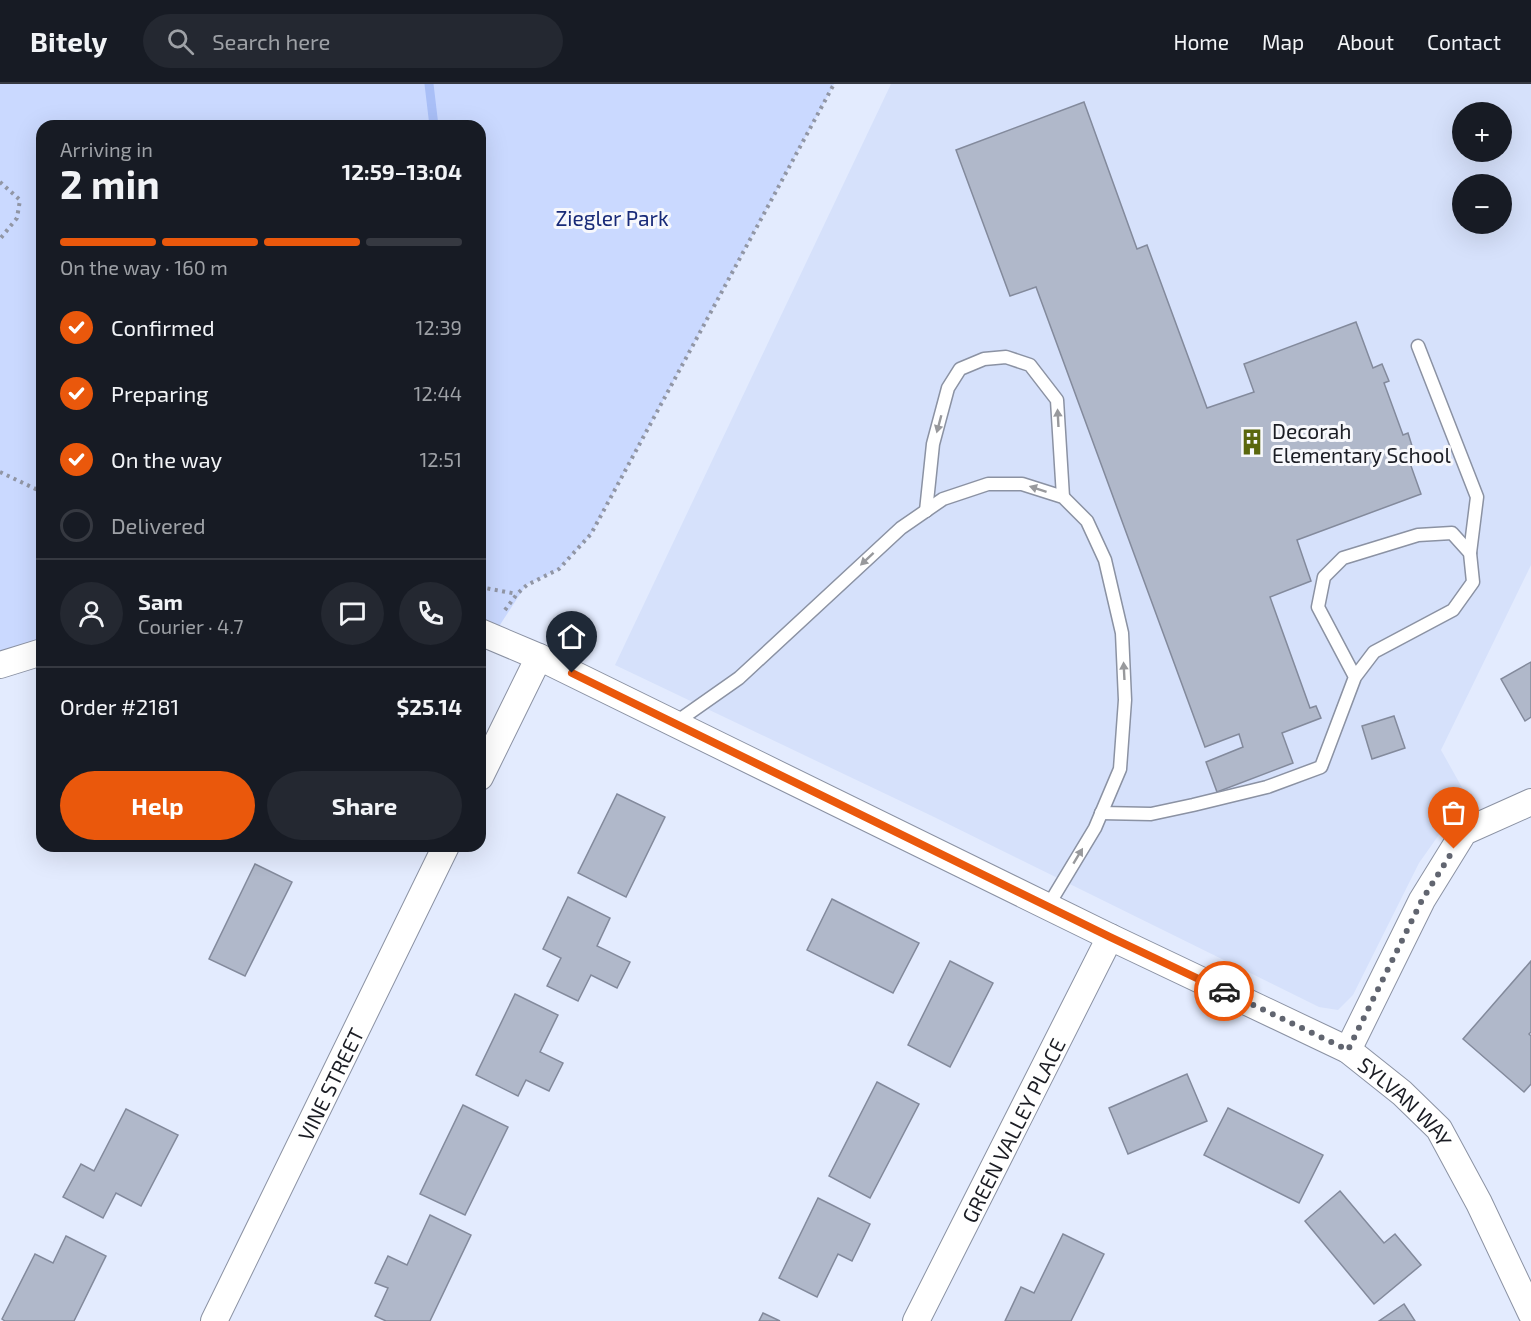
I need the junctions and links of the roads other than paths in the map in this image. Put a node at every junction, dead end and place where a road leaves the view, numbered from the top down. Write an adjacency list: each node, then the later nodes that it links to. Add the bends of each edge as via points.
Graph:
1 (1418, 346): 4 (lane, via 1476,497)
2 (1063, 497): 3 (lane, one-way to 3, via 1022,484 988,484 943,499); 3 (lane, one-way to 3, via 1057,400 1030,365 1006,357 984,358 960,369 948,388 933,444); 13 (lane, one-way to 2, via 1120,769 1125,700 1122,633 1105,560 1087,521)
3 (926, 511): 10 (lane, one-way to 10, via 901,528 739,678)
4 (1470, 553): 9 (lane, via 1473,582 1453,610 1374,652); 9 (lane, via 1452,533 1418,536 1343,558 1323,578 1318,607)
5 (486, 635): 7 (street, SYLVAN WAY)
6 (36, 654): 8 (street)
7 (539, 657): 10 (street, SYLVAN WAY); 11 (street)
8 (0, 665)
9 (1355, 677): 13 (lane, via 1321,766 1267,787 1193,805 1150,814)
10 (675, 723): 15 (street, SYLVAN WAY)
11 (486, 765)
12 (1531, 802): 17 (street, via 1464,832 1422,900)
13 (1101, 813): 15 (lane, one-way to 13)
14 (443, 852): 19 (street, VINE STREET)
15 (1048, 906): 16 (street, SYLVAN WAY)
16 (1110, 937): 17 (street, SYLVAN WAY); 20 (street, GREEN VALLEY PLACE)
17 (1348, 1050): 18 (street, SYLVAN WAY, via 1439,1129)
18 (1531, 1313)
19 (214, 1321)
20 (916, 1321)

